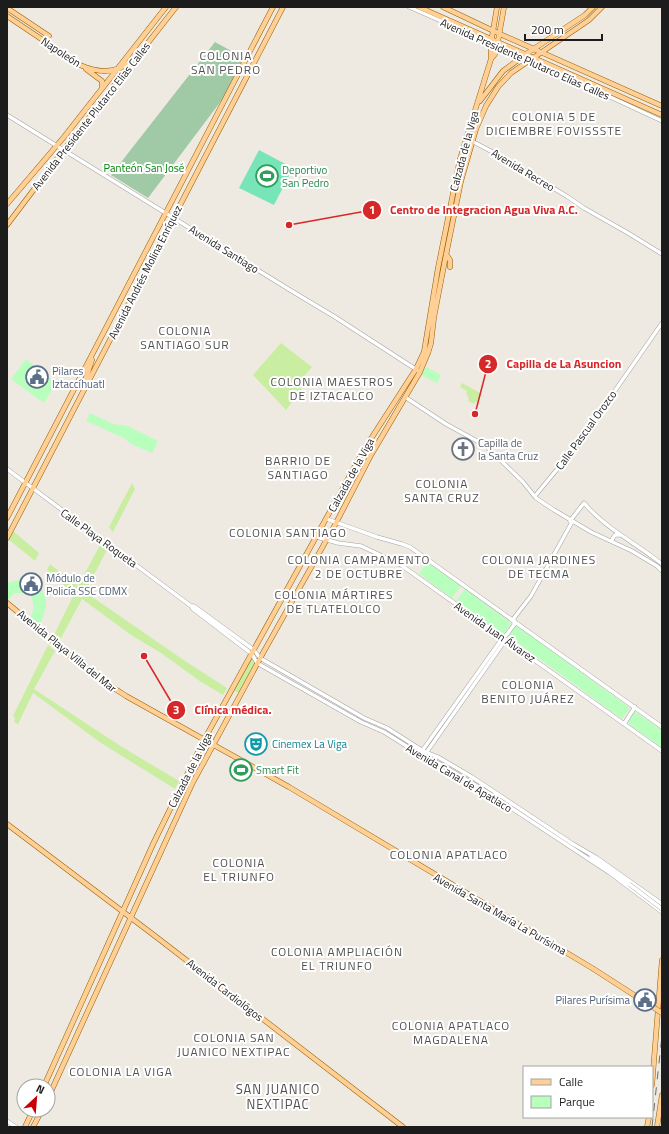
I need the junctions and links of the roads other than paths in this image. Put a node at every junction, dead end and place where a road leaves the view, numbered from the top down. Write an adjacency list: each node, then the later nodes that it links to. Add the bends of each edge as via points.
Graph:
1 (166, 7): 28 (main road, Avenida Presidente Plutarco Elías Calles)
2 (176, 7): 23 (main road, Avenida Presidente Plutarco Elías Calles)
3 (273, 7): 40 (main road, Avenida Andrés Molina Enríquez)
4 (283, 7): 41 (main road, Avenida Andrés Molina Enríquez)
5 (409, 7): 19 (street, Avenida Presidente Plutarco Elías Calles)
6 (419, 7): 19 (main road, Avenida Presidente Plutarco Elías Calles)
7 (443, 7): 16 (main road, Avenida Presidente Plutarco Elías Calles)
8 (497, 7): 16 (main road, Calzada de la Viga)
9 (504, 7): 17 (main road, Calzada de la Viga)
10 (593, 7): 14 (main road)
11 (602, 7): 15 (main road, Calzada de la Viga)
12 (7, 8): 18 (main road, Napoleón)
13 (7, 16): 27 (main road, Napoleón)
14 (572, 24): 15 (main road); 21 (main road)
15 (575, 29): 22 (main road, Calzada de la Viga)
16 (493, 31): 17 (main road, Avenida Presidente Plutarco Elías Calles); 19 (main road, Calzada de la Viga)
17 (500, 34): 20 (main road, Calzada de la Viga); 21 (main road, Avenida Presidente Plutarco Elías Calles)
18 (49, 36)
19 (491, 41): 20 (main road, Avenida Presidente Plutarco Elías Calles); 26 (main road, Calzada de la Viga)
20 (498, 44): 24 (main road, Avenida Presidente Plutarco Elías Calles); 26 (main road, Calzada de la Viga)
21 (534, 49): 22 (main road, Avenida Presidente Plutarco Elías Calles); 24 (main road)
22 (541, 52): 25 (main road, Calzada de la Viga); 30 (main road, Avenida Presidente Plutarco Elías Calles)
23 (140, 53): 28 (main road, Napoleón); 38 (main road, Avenida Presidente Plutarco Elías Calles)
24 (524, 55): 25 (main road, Avenida Presidente Plutarco Elías Calles); 31 (main road, via 503,71)
25 (532, 58): 33 (main road, Avenida Presidente Plutarco Elías Calles); 34 (street, Avenida Presidente Plutarco Elías Calles); 36 (main road, Calzada de la Viga, via 511,73 492,96 481,115)
26 (491, 59): 31 (main road, Calzada de la Viga)
27 (80, 65): 28 (main road, Napoleón, via 100,71); 29 (main road, via 102,81)
28 (118, 68): 29 (main road, Avenida Presidente Plutarco Elías Calles)
29 (101, 90): 37 (main road, Avenida Presidente Plutarco Elías Calles)
30 (662, 106)
31 (476, 107): 35 (main road, Calzada de la Viga)
32 (7, 115): 37 (street, Avenida Santiago)
33 (662, 115)
34 (662, 121)
35 (466, 138): 36 (street, Avenida Recreo); 46 (main road, Calzada de la Viga, via 446,224)
36 (472, 141): 43 (main road, Calzada de la Viga); 44 (street, Avenida Recreo)
37 (56, 145): 38 (street, Avenida Santiago); 39 (main road, Avenida Presidente Plutarco Elías Calles)
38 (63, 151): 40 (street, Avenida Santiago); 42 (main road, Avenida Presidente Plutarco Elías Calles)
39 (7, 204)
40 (165, 213): 41 (street, Avenida Santiago); 48 (main road, Avenida Andrés Molina Enríquez)
41 (173, 218): 49 (street, Avenida Santiago); 51 (main road, Avenida Andrés Molina Enríquez)
42 (7, 225)
43 (446, 254): 45 (main road, via 450,260); 46 (main road, Calzada de la Viga)
44 (662, 254)
45 (450, 267)
46 (432, 316): 49 (main road, Calzada de la Viga, via 431,343)
47 (662, 323): 59 (street, Calle Pascual Orozco, via 578,444)
48 (97, 346): 51 (main road); 55 (main road, Avenida Andrés Molina Enríquez)
49 (418, 370): 50 (main road, Calzada de la Viga); 52 (main road, Calzada de la Viga)
50 (405, 397): 53 (main road, Calzada de la Viga); 57 (street, via 486,446)
51 (78, 402): 58 (main road, Avenida Andrés Molina Enríquez)
52 (364, 451): 53 (main road); 61 (main road, Calzada de la Viga)
53 (371, 455): 62 (main road, Calzada de la Viga)
54 (7, 470): 55 (street, Calle Playa Roqueta)
55 (26, 483): 58 (street, Calle Playa Roqueta); 60 (main road, Avenida Andrés Molina Enríquez)
56 (521, 485): 57 (street)
57 (527, 487): 59 (street)
58 (33, 488): 66 (main road, Avenida Andrés Molina Enríquez); 74 (street, Calle Playa Roqueta)
59 (535, 496): 63 (street)
60 (7, 518)
61 (327, 519): 62 (street, Avenida Juan Álvarez); 65 (main road, Calzada de la Viga)
62 (336, 522): 67 (main road, Calzada de la Viga); 72 (street, Avenida Juan Álvarez, via 405,544)
63 (571, 522): 64 (street, via 584,503 602,522); 68 (street); 72 (street)
64 (620, 535): 68 (street, via 615,535); 69 (street)
65 (317, 536): 67 (street, Avenida Juan Álvarez); 74 (main road, Calzada de la Viga)
66 (7, 538)
67 (327, 540): 73 (street, Avenida Juan Álvarez, via 361,546 397,562); 75 (main road, Calzada de la Viga)
68 (611, 541): 70 (street)
69 (662, 563)
70 (662, 569)
71 (7, 603): 81 (main road, Avenida Playa Villa del Mar, via 105,684)
72 (514, 622): 73 (street); 78 (street, Avenida Juan Álvarez)
73 (504, 638): 79 (street, Avenida Juan Álvarez); 84 (street, via 504,642)
74 (253, 652): 75 (street); 76 (main road, Calzada de la Viga)
75 (259, 661): 77 (main road, Calzada de la Viga); 84 (street, Avenida Canal de Apatlaco, via 361,722)
76 (232, 690): 77 (main road); 81 (main road, Calzada de la Viga)
77 (241, 696): 82 (main road, Calzada de la Viga)
78 (635, 707): 79 (street); 80 (street, Avenida Juan Álvarez)
79 (624, 724): 83 (street, Avenida Juan Álvarez)
80 (662, 726)
81 (204, 740): 82 (main road, Avenida Playa Villa del Mar); 85 (main road, Calzada de la Viga)
82 (213, 745): 87 (main road, Calzada de la Viga); 98 (main road, Avenida Santa María La Purísima, bridge, via 289,787 592,968)
83 (662, 751)
84 (423, 753): 88 (street, Avenida Canal de Apatlaco, via 438,757 472,777); 89 (street, Avenida Canal de Apatlaco, via 487,792)
85 (163, 823): 87 (main road); 94 (main road, Calzada de la Viga)
86 (7, 824): 94 (main road, Avenida Cardiológos)
87 (172, 827): 96 (main road, Calzada de la Viga)
88 (590, 854): 90 (street); 91 (street, Avenida Canal de Apatlaco)
89 (588, 860): 90 (street); 92 (street, Avenida Canal de Apatlaco, via 618,879)
90 (611, 871): 93 (street, bridge)
91 (660, 902): 92 (street, via 658,906)
92 (653, 907): 95 (street, Avenida Canal de Apatlaco)
93 (662, 909)
94 (123, 912): 96 (main road, Avenida Cardiológos); 100 (main road, Calzada de la Viga)
95 (662, 912)
96 (131, 919): 101 (main road, Calzada de la Viga); 107 (main road, Avenida Cardiológos)
97 (662, 960): 99 (main road)
98 (662, 1014)
99 (653, 1072)
100 (48, 1078)
101 (56, 1081)
102 (662, 1095): 108 (main road)
103 (38, 1118): 106 (main road)
104 (7, 1121): 105 (street)
105 (16, 1127)
106 (33, 1127)
107 (403, 1127)
108 (657, 1127)

